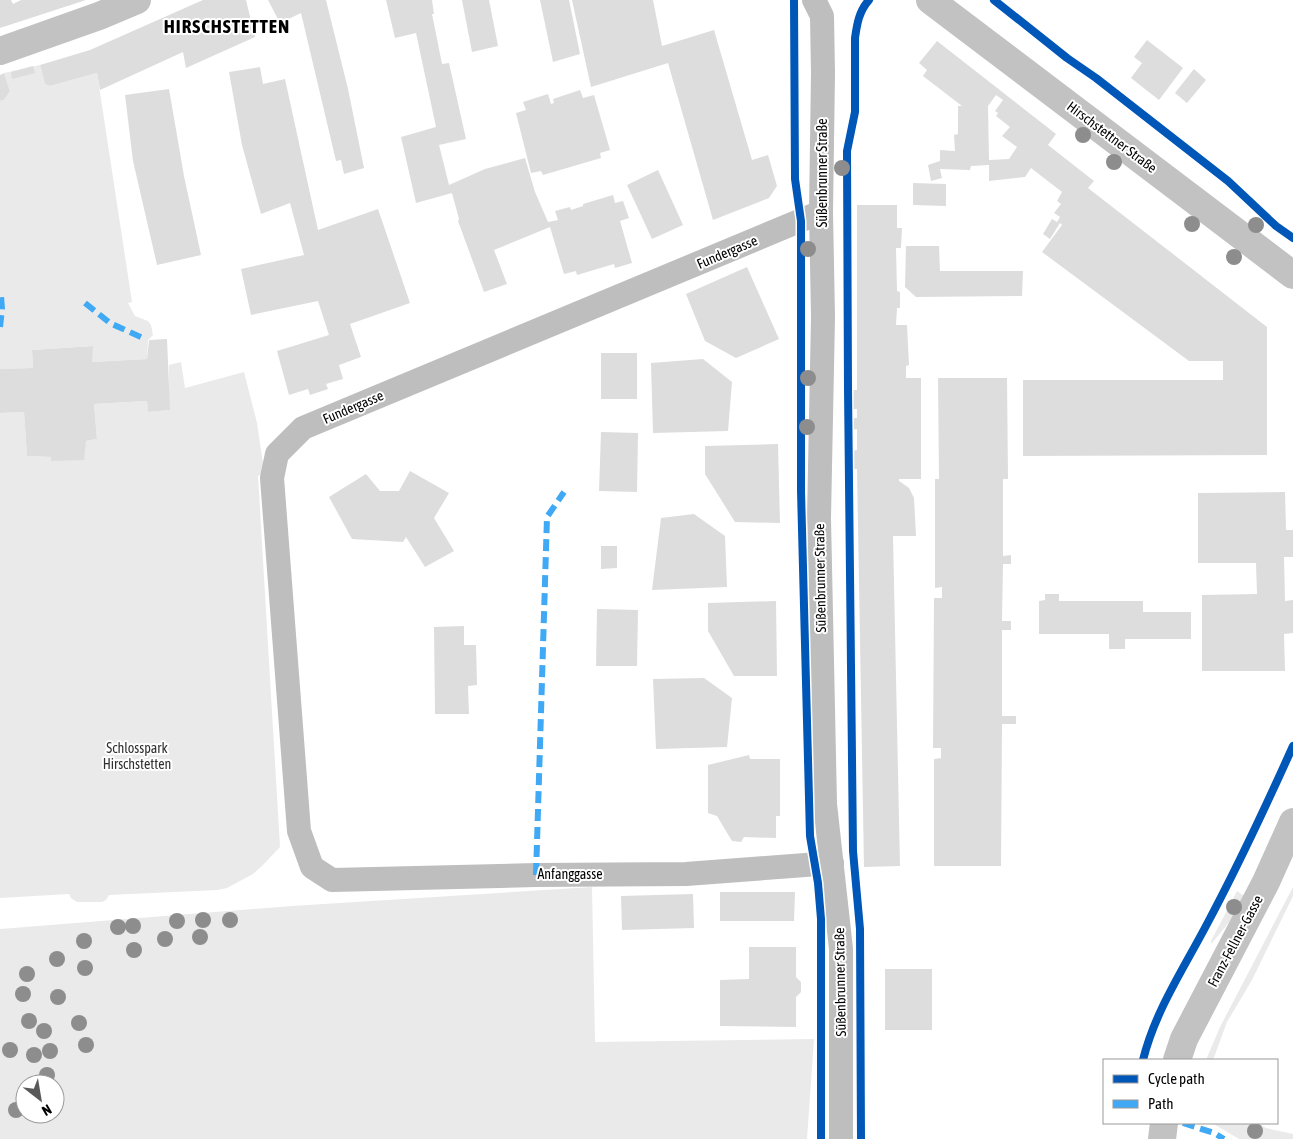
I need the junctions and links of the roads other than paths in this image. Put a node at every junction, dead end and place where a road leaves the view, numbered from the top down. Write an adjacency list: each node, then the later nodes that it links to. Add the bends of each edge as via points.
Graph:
1 (137, 0): 4 (main road)
2 (930, 0): 6 (main road, Hirschstettner Straße)
3 (825, 5): 5 (street, Süßenbrunner Straße)
4 (0, 51)
5 (821, 212): 8 (street, Süßenbrunner Straße, via 823,317 819,518 825,804); 9 (street, Fundergasse, via 303,428 276,454 272,478 299,831)
6 (1293, 275)
7 (1293, 822): 10 (main road, Franz-Fellner-Gasse, via 1266,882 1184,1039)
8 (832, 863): 9 (street, Anfanggasse, via 686,874 332,880); 12 (street, Süßenbrunner Straße, via 841,949)
9 (312, 868)
10 (1177, 1059)
11 (1164, 1124): 13 (main road)
12 (841, 1139)
13 (1162, 1139)

